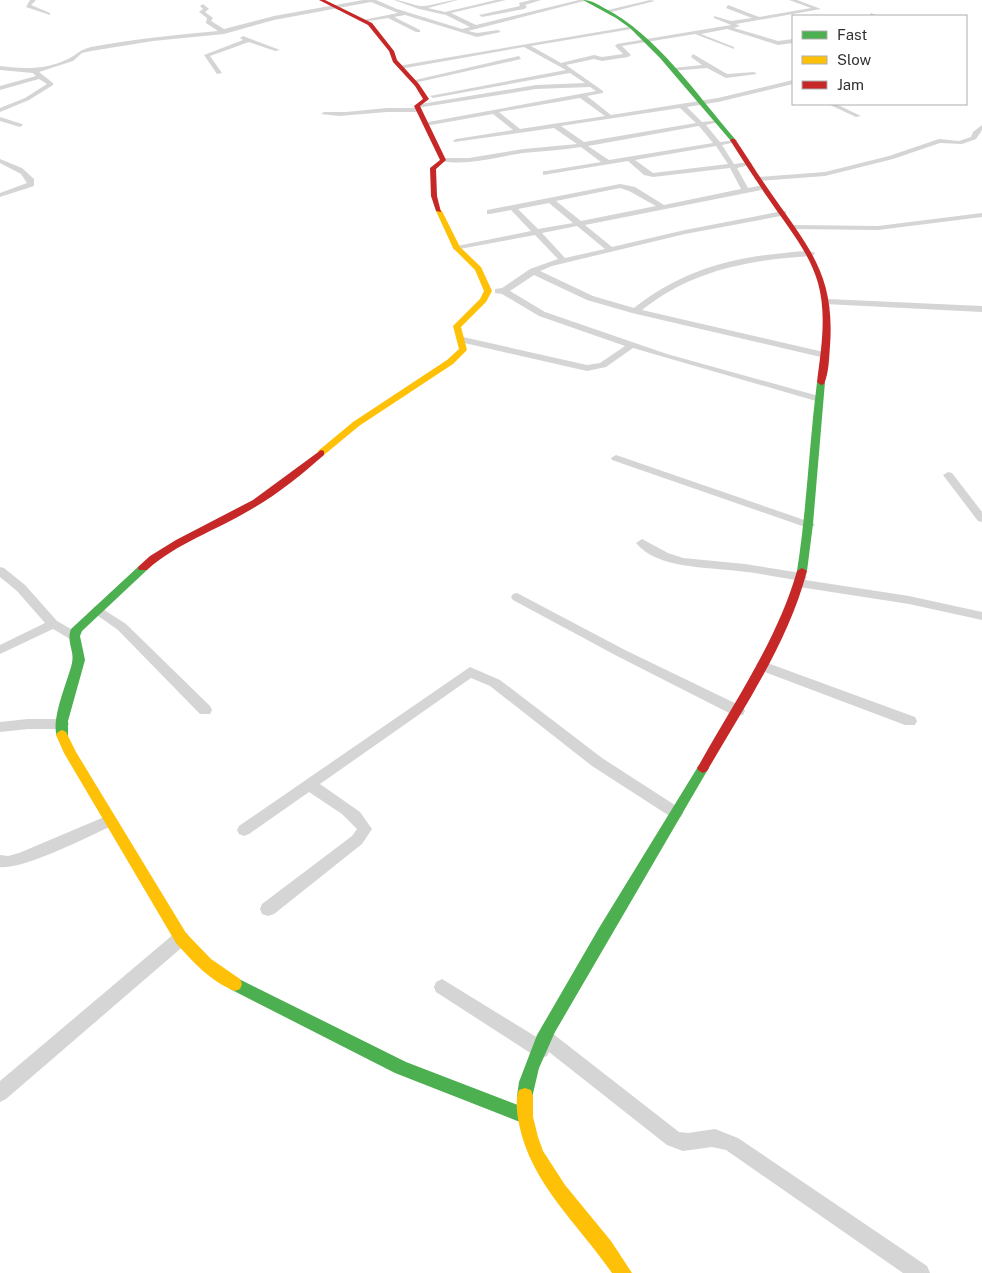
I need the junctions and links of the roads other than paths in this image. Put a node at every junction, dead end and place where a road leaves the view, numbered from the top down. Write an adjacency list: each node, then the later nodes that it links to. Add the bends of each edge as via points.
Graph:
1 (33, 0): 19 (street, via 28,6)
2 (321, 0): 13 (street)
3 (371, 0): 10 (street); 17 (street)
4 (397, 0): 14 (street)
5 (455, 0): 14 (street)
6 (503, 0): 18 (street)
7 (538, 0): 20 (street, via 521,4 523,7)
8 (585, 0): 16 (street); 27 (street)
9 (652, 0): 16 (street)
10 (362, 1): 13 (street)
11 (800, 2): 21 (street); 24 (street, via 818,9)
12 (203, 6): 31 (street, via 206,9 202,12 210,18 208,22)
13 (336, 6): 25 (street); 31 (street)
14 (418, 7): 18 (street)
15 (728, 7): 21 (street)
16 (607, 11): 28 (street)
17 (405, 13): 22 (street); 29 (street)
18 (446, 13): 27 (street)
19 (48, 14)
20 (482, 15)
21 (748, 15): 24 (street)
22 (388, 16): 25 (street); 30 (street)
23 (716, 16): 26 (street)
24 (759, 19): 26 (street)
25 (365, 21): 46 (street, via 391,51)
26 (729, 26): 33 (street); 36 (street, via 778,43)
27 (475, 27): 29 (street)
28 (632, 27): 35 (street); 37 (street)
29 (462, 30): 32 (street, via 479,35)
30 (418, 31)
31 (225, 32): 34 (street); 53 (street, via 91,49)
32 (498, 32)
33 (696, 34): 35 (street); 38 (street)
34 (249, 40): 39 (street); 52 (street, via 207,55)
35 (646, 40): 43 (street, via 618,46 628,55 602,60 594,57); 50 (street)
36 (792, 41)
37 (526, 46): 43 (street); 46 (street)
38 (732, 48)
39 (277, 50)
40 (693, 56): 45 (street)
41 (520, 58): 42 (street)
42 (504, 62): 44 (street); 48 (street)
43 (560, 65): 51 (street)
44 (511, 66)
45 (708, 66): 50 (street); 55 (street, via 726,76)
46 (400, 67): 58 (street)
47 (0, 68): 53 (street)
48 (475, 69): 54 (street); 58 (street)
49 (518, 70): 56 (street)
50 (673, 70): 68 (street)
51 (571, 71): 56 (street); 62 (street)
52 (219, 73)
53 (38, 74): 65 (street); 72 (street, via 51,84)
54 (482, 74)
55 (754, 74)
56 (531, 79): 61 (street)
57 (489, 80): 61 (street)
58 (414, 81): 69 (street)
59 (792, 82): 60 (street)
60 (785, 84): 64 (street); 68 (street)
61 (496, 85): 69 (street)
62 (592, 85): 63 (street); 66 (street, via 601,92)
63 (536, 87): 67 (street); 69 (street)
64 (792, 87)
65 (0, 88)
66 (582, 96): 67 (street); 75 (street)
67 (556, 101): 73 (street)
68 (701, 102): 70 (street); 79 (street)
69 (420, 104): 74 (street, via 399,111); 80 (street)
70 (680, 105): 75 (street); 81 (street)
71 (833, 105): 76 (street)
72 (0, 110)
73 (495, 112): 78 (street); 86 (street)
74 (324, 114)
75 (609, 116): 83 (street)
76 (858, 116)
77 (0, 119): 82 (street)
78 (456, 120): 80 (street); 84 (street)
79 (717, 121): 81 (street); 90 (street)
80 (425, 124): 95 (street)
81 (702, 124): 91 (street); 92 (street)
82 (20, 125)
83 (555, 125): 86 (street); 91 (street)
84 (463, 126)
85 (982, 127): 100 (street, via 968,141 939,141 854,168)
86 (518, 131): 88 (street)
87 (470, 132): 88 (street)
88 (477, 138): 89 (street)
89 (456, 141)
90 (735, 141): 92 (street); 97 (street)
91 (582, 144): 95 (street, via 469,160); 96 (street)
92 (719, 144): 93 (street); 98 (street)
93 (629, 159): 96 (street); 98 (street, via 653,174)
94 (0, 160): 102 (street, via 27,174 31,184)
95 (442, 160): 112 (street, via 433,168 434,196)
96 (608, 163): 99 (street)
97 (749, 164): 98 (street); 100 (street)
98 (733, 166): 101 (street)
99 (546, 173)
100 (761, 183): 101 (street); 107 (street)
101 (746, 190): 104 (street)
102 (0, 195)
103 (550, 200): 104 (street, via 620,186 632,189); 105 (street); 109 (street)
104 (661, 206): 109 (street)
105 (513, 208): 106 (street); 111 (street)
106 (490, 212)
107 (783, 213): 110 (street); 113 (street)
108 (982, 215): 110 (street, via 885,227)
109 (579, 224): 111 (street); 113 (street)
110 (793, 227): 114 (street)
111 (537, 233): 112 (street); 115 (street)
112 (457, 248): 117 (street, via 473,262)
113 (610, 249): 115 (street)
114 (811, 254): 119 (street); 121 (street, via 768,256 712,267 656,294)
115 (564, 261): 116 (street)
116 (533, 271): 118 (street); 121 (street, via 570,290)
117 (488, 291): 118 (street); 122 (street, via 457,326 456,331)
118 (504, 291): 123 (street, via 542,314)
119 (828, 302): 120 (street); 124 (street)
120 (982, 309)
121 (635, 311): 124 (street)
122 (463, 340): 123 (street, via 587,368 603,365); 134 (street, via 462,352 450,362 356,424 277,489 165,551)
123 (632, 345): 125 (street)
124 (825, 355): 125 (street)
125 (819, 399): 129 (street)
126 (616, 458): 129 (street)
127 (948, 475): 128 (street)
128 (982, 519)
129 (809, 525): 132 (street)
130 (642, 543): 132 (street, via 663,557 679,562 728,566)
131 (0, 571): 136 (street, via 21,588)
132 (800, 580): 135 (street); 139 (street, via 786,621)
133 (517, 597): 141 (street)
134 (98, 610): 137 (street, via 77,629); 140 (street, via 122,627)
135 (982, 616)
136 (53, 624): 137 (street); 138 (street)
137 (74, 636): 143 (street, via 79,660)
138 (0, 650)
139 (762, 666): 141 (street); 142 (street)
140 (205, 710)
141 (738, 711): 146 (street)
142 (910, 721)
143 (62, 724): 144 (street); 147 (street, via 62,735 70,753)
144 (0, 727)
145 (308, 784): 146 (street, via 470,672 495,684 597,762); 148 (street); 150 (street, via 355,816 365,829 357,840)
146 (676, 812): 153 (street, via 622,899)
147 (110, 821): 149 (street, via 21,859); 151 (street)
148 (244, 830)
149 (0, 861)
150 (268, 909)
151 (181, 938): 154 (street); 155 (street, via 200,960 222,977 298,1018 402,1068)
152 (442, 988): 153 (street)
153 (543, 1044): 155 (street, via 526,1087); 157 (street, via 673,1139 686,1143 712,1138 732,1144)
154 (1, 1092)
155 (525, 1116): 156 (street, via 532,1146 545,1172)
156 (623, 1273)
157 (920, 1273)

